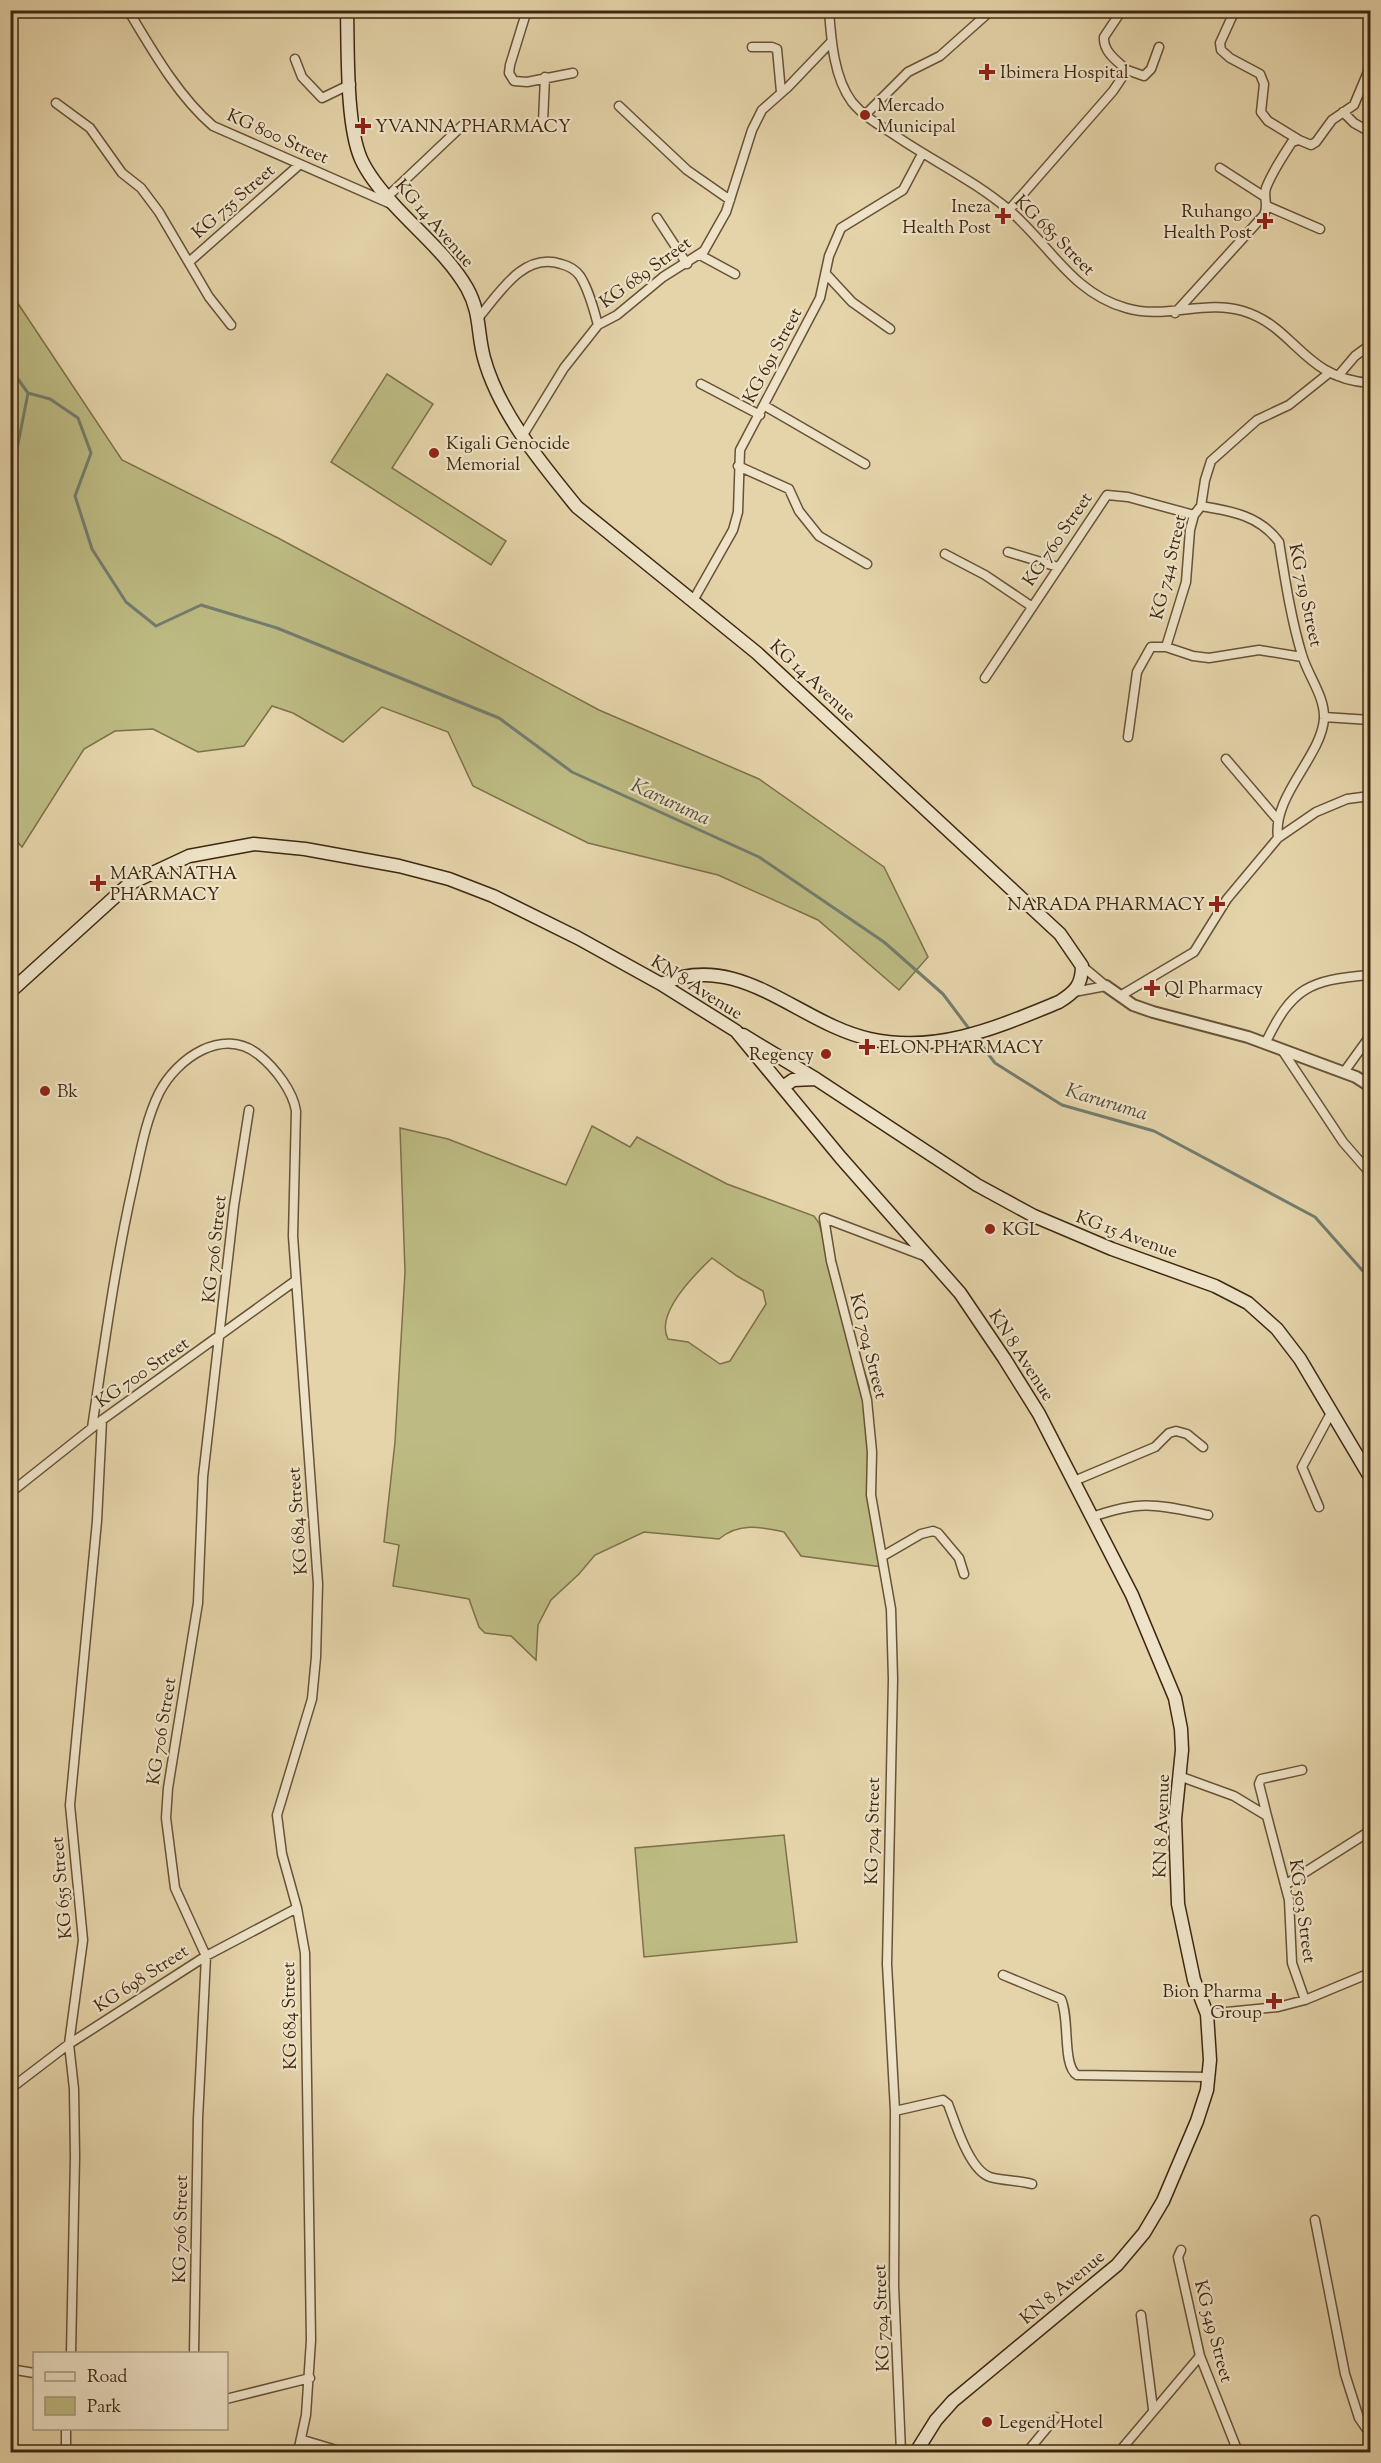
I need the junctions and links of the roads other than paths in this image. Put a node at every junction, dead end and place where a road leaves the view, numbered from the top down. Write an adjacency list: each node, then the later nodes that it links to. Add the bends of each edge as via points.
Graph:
1 (128, 10): 27 (street, KG 800 Street, via 201,115 226,134)
2 (347, 10): 16 (main road, KG 14 Avenue)
3 (527, 10): 15 (street, via 509,73 514,81)
4 (829, 10): 8 (street, KG 685 Street)
5 (1122, 10): 13 (street, via 1103,43)
6 (1235, 10): 25 (street, via 1220,43 1221,50 1260,74 1264,84 1261,112)
7 (987, 12): 21 (street, via 940,56 908,72)
8 (831, 42): 17 (street, KG 689 Street); 21 (street, KG 685 Street, via 842,81)
9 (752, 47): 17 (street, via 772,46 777,50)
10 (1159, 47): 13 (street, via 1144,76)
11 (295, 58): 16 (street, via 302,77 322,98)
12 (1371, 67): 20 (street, via 1354,105)
13 (1127, 70): 32 (street)
14 (573, 73): 15 (street)
15 (544, 77): 22 (street)
16 (351, 84): 30 (main road, KG 14 Avenue, via 360,157)
17 (782, 92): 29 (street, KG 689 Street, via 765,105 752,130)
18 (56, 103): 36 (street, via 90,128 122,172 141,188)
19 (619, 106): 29 (street, via 687,170)
20 (1343, 112): 24 (street); 25 (street, via 1316,142 1311,145)
21 (865, 115): 26 (street, KG 685 Street)
22 (543, 122)
23 (465, 123): 30 (street)
24 (1371, 132)
25 (1299, 140): 31 (street, via 1288,147 1267,187)
26 (922, 154): 32 (street, KG 685 Street); 39 (street, KG 691 Street, via 903,190 841,228 829,256)
27 (299, 165): 30 (street, KG 800 Street); 36 (street, KG 755 Street)
28 (1220, 168): 31 (street)
29 (730, 200): 35 (street, KG 689 Street)
30 (391, 201): 41 (main road, KG 14 Avenue, via 455,269)
31 (1266, 202): 34 (street); 40 (street, via 1264,215)
32 (1009, 210): 40 (street, KG 685 Street, via 1065,271 1099,298 1143,312)
33 (657, 218): 37 (street)
34 (1320, 229)
35 (700, 255): 37 (street, KG 689 Street); 38 (street)
36 (189, 262): 42 (street)
37 (687, 264): 43 (street, KG 689 Street)
38 (735, 274)
39 (827, 275): 44 (street, via 852,302); 49 (street, KG 691 Street, via 820,298)
40 (1174, 313): 46 (street, KG 685 Street, via 1191,309 1243,311 1277,328 1296,349)
41 (480, 316): 43 (street, via 508,281 531,264 548,261 572,268 580,276); 50 (main road, KG 14 Avenue, via 484,359 500,398)
42 (231, 325)
43 (598, 325): 50 (street, KG 689 Street, via 564,368)
44 (890, 329)
45 (1371, 345): 46 (street, KG 744 Street)
46 (1333, 375): 47 (street, KG 685 Street); 53 (street, KG 744 Street, via 1289,405 1257,420 1218,454 1211,461)
47 (1371, 383)
48 (701, 384): 49 (street)
49 (762, 410): 51 (street); 52 (street, KG 691 Street, via 740,450)
50 (523, 435): 59 (main road, KG 14 Avenue, via 578,507)
51 (866, 464)
52 (738, 466): 57 (street, via 789,489 799,511 819,536); 59 (street, KG 691 Street, via 738,512 733,530)
53 (1201, 506): 54 (street, KG 744 Street); 62 (street, KG 719 Street, via 1252,517 1268,527 1280,542)
54 (1194, 515): 58 (street, KG 760 Street, via 1109,494); 61 (street, KG 744 Street, via 1182,599)
55 (1008, 552): 58 (street)
56 (945, 554): 60 (street, via 984,574)
57 (867, 564)
58 (1058, 567): 60 (street, KG 760 Street)
59 (694, 599): 71 (main road, KG 14 Avenue, via 947,827 1060,934)
60 (1031, 606): 63 (street, KG 760 Street)
61 (1166, 647): 62 (street, via 1209,658 1259,650); 66 (street, KG 744 Street, via 1151,647 1142,660)
62 (1302, 657): 64 (street, KG 719 Street, via 1316,684)
63 (985, 678)
64 (1324, 717): 65 (street); 69 (street)
65 (1371, 720)
66 (1128, 737)
67 (1226, 759): 69 (street)
68 (1371, 796): 70 (street, via 1347,799 1316,812)
69 (1278, 820): 70 (street)
70 (1278, 838): 77 (street, via 1227,899 1194,951)
71 (1083, 966): 74 (street); 76 (main road, via 1080,984)
72 (1371, 975): 80 (street, via 1324,981 1301,992 1279,1015)
73 (661, 984): 75 (main road, KN 8 Avenue, via 493,896 449,879 317,851 254,844 189,856 129,884); 76 (main road, via 693,975 734,979 861,1037 905,1043 958,1039 1024,1017); 78 (main road, KN 8 Avenue)
74 (1106, 986): 76 (street); 77 (street)
75 (10, 992)
76 (1074, 992)
77 (1120, 996): 80 (street, via 1153,1012)
78 (736, 1031): 82 (main road, KG 15 Avenue); 84 (main road, KN 8 Avenue)
79 (1371, 1036): 83 (street)
80 (1265, 1044): 81 (street)
81 (1282, 1050): 83 (street); 92 (street, via 1343,1142)
82 (794, 1065): 84 (main road); 85 (main road, KG 15 Avenue)
83 (1344, 1072): 87 (street)
84 (771, 1073): 88 (main road, KN 8 Avenue)
85 (813, 1079): 88 (main road, via 794,1080); 90 (main road); 96 (main road, KG 15 Avenue, via 977,1185 1034,1216 1215,1286 1248,1303 1289,1344)
86 (10, 1085): 89 (main road)
87 (1371, 1086)
88 (783, 1087): 90 (main road, KN 8 Avenue)
89 (10, 1098)
90 (798, 1103): 93 (main road, KN 8 Avenue)
91 (249, 1110): 95 (street, KG 706 Street, via 234,1206)
92 (1371, 1173)
93 (928, 1258): 101 (main road, KN 8 Avenue, via 960,1293 1004,1358); 106 (street, KG 704 Street, via 824,1218 831,1261 867,1400 871,1495)
94 (295, 1281): 95 (street, KG 700 Street); 98 (street, KG 684 Street, via 294,1099 272,1068 252,1050 226,1043 204,1048 167,1080 144,1137 123,1229); 113 (street, KG 684 Street, via 318,1584 312,1699 277,1815 282,1854)
95 (221, 1335): 97 (street, KG 700 Street); 114 (street, KG 706 Street, via 203,1477 198,1603 166,1818 175,1888)
96 (1332, 1411): 100 (main road, KG 15 Avenue); 103 (street, via 1302,1467)
97 (102, 1420): 98 (street, KG 700 Street); 119 (street, KG 655 Street, via 97,1521 70,1805 83,1940)
98 (92, 1428): 102 (street, KG 700 Street)
99 (1203, 1447): 101 (street, via 1187,1434 1176,1431 1155,1447)
100 (1371, 1477)
101 (1074, 1480): 105 (main road, KN 8 Avenue)
102 (10, 1493)
103 (1319, 1507)
104 (1208, 1515): 105 (street, via 1140,1504)
105 (1092, 1517): 109 (main road, KN 8 Avenue, via 1132,1595 1175,1698 1181,1729)
106 (883, 1556): 107 (street, via 933,1531 959,1558); 122 (street, KG 704 Street, via 891,1609 893,1679 887,1964)
107 (964, 1574)
108 (1302, 1770): 110 (street, KG 503 Street, via 1261,1779)
109 (1179, 1776): 110 (street, via 1234,1796); 118 (main road, KN 8 Avenue, via 1175,1819 1178,1904 1194,1980)
110 (1268, 1816): 112 (street, KG 503 Street)
111 (1371, 1831): 112 (street)
112 (1285, 1885): 117 (street, KG 503 Street, via 1292,1963)
113 (297, 1908): 114 (street, KG 698 Street); 132 (street, KG 684 Street, via 304,1953)
114 (206, 1956): 119 (street, KG 698 Street); 128 (street, KG 706 Street, via 198,2119)
115 (1371, 1973): 117 (street)
116 (1003, 1975): 120 (street, via 1061,1999 1069,2064 1077,2075)
117 (1305, 2000): 118 (street, via 1278,2007)
118 (1207, 2014): 120 (main road, KN 8 Avenue)
119 (69, 2044): 121 (street, KG 698 Street); 127 (street, KG 655 Street, via 75,2157)
120 (1208, 2077): 143 (main road, KN 8 Avenue, via 1184,2154 1144,2233 1117,2265 953,2401)
121 (10, 2089)
122 (895, 2111): 123 (street, via 943,2100 962,2142 983,2173); 142 (street, KG 704 Street, via 894,2286)
123 (1032, 2184)
124 (1315, 2220): 137 (street, via 1345,2374 1359,2418)
125 (1181, 2250): 129 (street, KG 549 Street, via 1178,2257)
126 (1141, 2315): 134 (street)
127 (71, 2352)
128 (194, 2352)
129 (1200, 2356): 134 (street); 146 (street, KG 549 Street)
130 (10, 2368): 131 (street)
131 (33, 2373)
132 (310, 2379): 133 (street); 138 (street, KG 684 Street)
133 (228, 2399)
134 (1153, 2409): 145 (street)
135 (1056, 2417): 144 (street)
136 (66, 2430): 139 (street)
137 (1371, 2433)
138 (303, 2440): 140 (street, KG 684 Street); 141 (street)
139 (66, 2452)
140 (298, 2452)
141 (343, 2452)
142 (901, 2452)
143 (916, 2452)
144 (1027, 2452)
145 (1121, 2452)
146 (1238, 2452)

